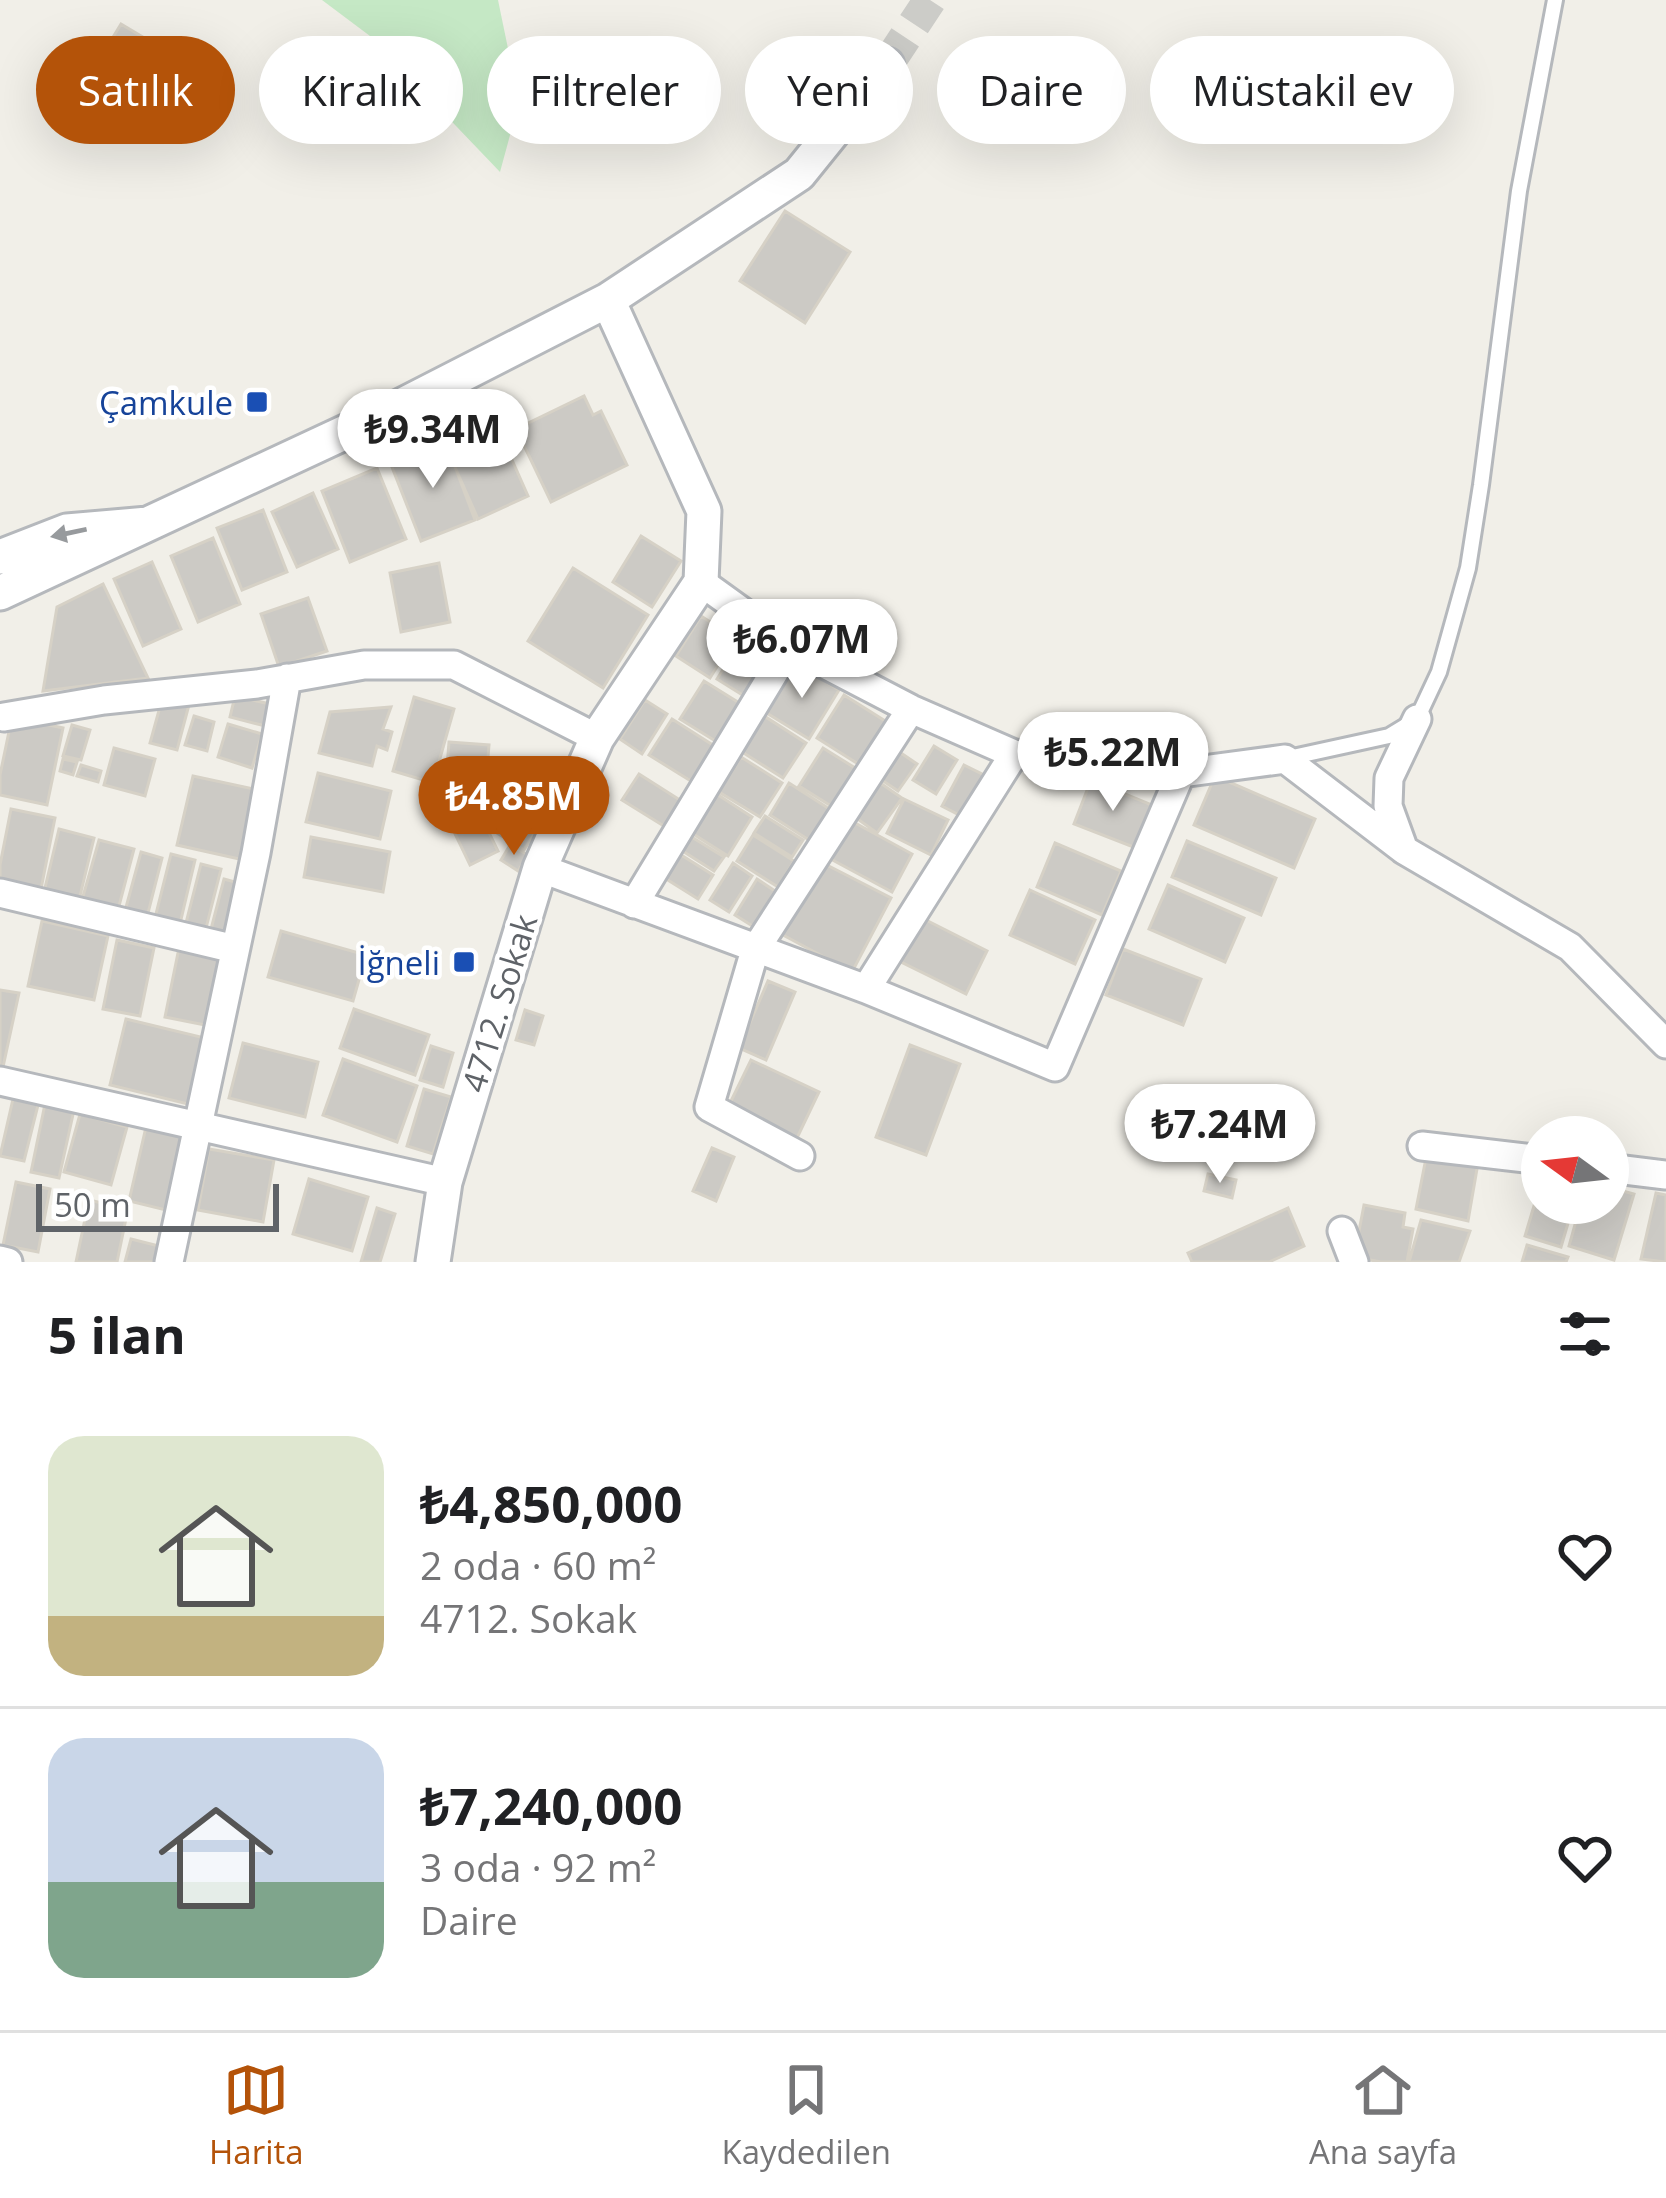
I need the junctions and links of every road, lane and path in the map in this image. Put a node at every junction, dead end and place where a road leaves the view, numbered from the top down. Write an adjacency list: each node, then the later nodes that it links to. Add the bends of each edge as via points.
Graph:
1 (1555, 0): 11 (lane, via 1519,190 1468,568)
2 (823, 144): 3 (street, via 799,175)
3 (608, 301): 4 (street); 6 (street, via 704,511)
4 (148, 524): 5 (street, one-way to 5, via 67,531); 7 (street)
5 (0, 557)
6 (701, 582): 8 (street); 13 (street, 4712. Sokak)
7 (0, 592)
8 (790, 646): 10 (street); 20 (street)
9 (287, 678): 12 (street, via 104,700); 13 (street, via 364,664 454,665); 21 (street)
10 (910, 709): 14 (street); 22 (street)
11 (1418, 718): 15 (lane, via 1389,736); 17 (street, via 1389,778 1388,806)
12 (1, 722)
13 (597, 738): 18 (street, 4712. Sokak)
14 (1014, 754): 16 (street); 23 (street)
15 (1285, 759): 16 (street); 17 (street)
16 (1181, 773): 23 (street, via 1055,1067)
17 (1404, 850): 24 (street, via 1570,947)
18 (540, 868): 20 (street); 32 (street, 4712. Sokak)
19 (0, 893): 21 (street)
20 (634, 904): 22 (street)
21 (236, 949): 26 (street)
22 (755, 950): 23 (street); 28 (street, via 709,1106)
23 (866, 989)
24 (1666, 1044)
25 (0, 1081): 26 (street)
26 (197, 1125): 32 (street); 34 (street)
27 (1422, 1146): 29 (street)
28 (800, 1156)
29 (1521, 1158)
30 (1629, 1171): 31 (street)
31 (1666, 1175)
32 (445, 1182): 35 (street, 4712. Sokak)
33 (1342, 1232): 36 (street)
34 (169, 1262)
35 (433, 1262)
36 (1354, 1262)

